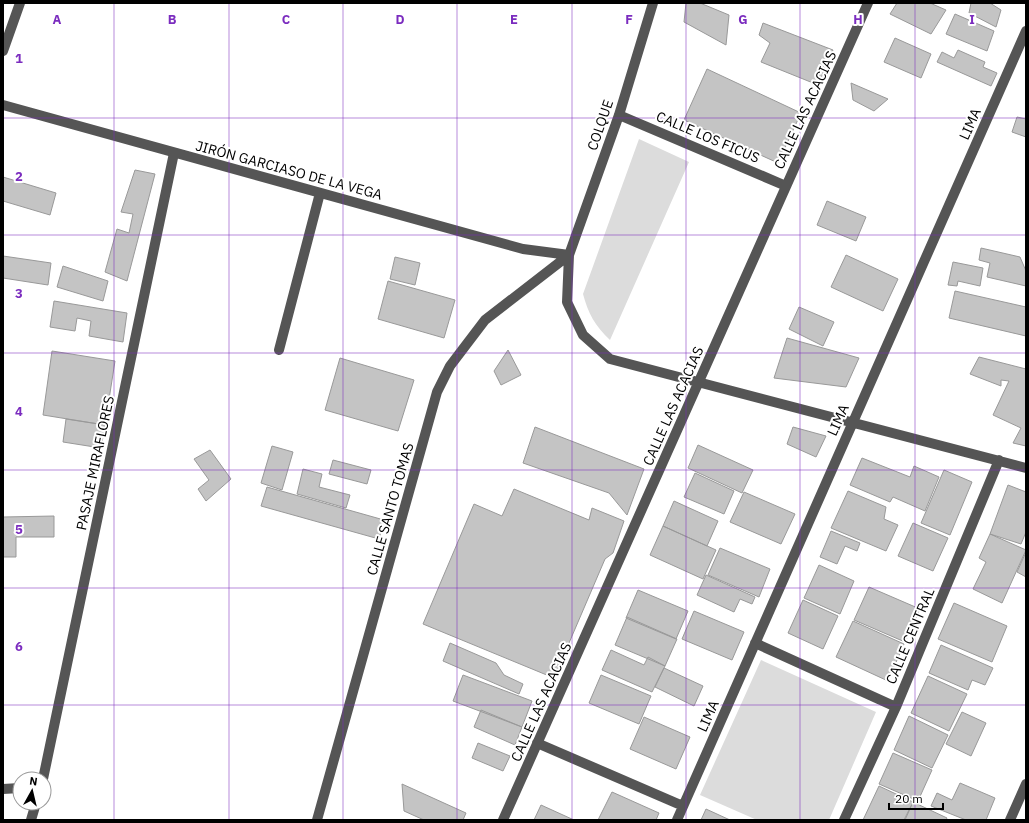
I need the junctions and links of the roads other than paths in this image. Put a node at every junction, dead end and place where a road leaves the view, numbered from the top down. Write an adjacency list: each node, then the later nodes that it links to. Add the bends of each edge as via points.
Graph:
1 (20, 3): 5 (street)
2 (653, 3): 7 (street, COLQUE)
3 (868, 3): 9 (street, CALLE LAS ACACIAS)
4 (1026, 31): 14 (street, LIMA)
5 (3, 51)
6 (3, 105): 8 (street, JIRÓN GARCIASO DE LA VEGA)
7 (619, 115): 9 (street, CALLE LOS FICUS); 11 (street, COLQUE)
8 (174, 153): 10 (street, JIRÓN GARCIASO DE LA VEGA); 20 (street, PASAJE MIRAFLORES)
9 (786, 186): 13 (street, CALLE LAS ACACIAS)
10 (320, 193): 11 (street, JIRÓN GARCIASO DE LA VEGA, via 523,249); 12 (street)
11 (569, 255): 13 (street, COLQUE, via 566,302 583,334 610,359); 23 (street, CALLE SANTO TOMAS, via 485,320 450,366 437,392)
12 (279, 350)
13 (699, 383): 14 (street, COLQUE); 19 (street, CALLE LAS ACACIAS)
14 (852, 423): 15 (street, COLQUE); 17 (street, LIMA)
15 (999, 460): 16 (street, COLQUE); 18 (street, CALLE CENTRAL)
16 (1026, 468)
17 (755, 644): 18 (street); 22 (street, LIMA)
18 (896, 706): 26 (street, CALLE CENTRAL)
19 (537, 743): 22 (street); 24 (street, CALLE LAS ACACIAS)
20 (45, 771)
21 (1026, 784): 27 (street)
22 (683, 806): 25 (street, LIMA)
23 (317, 820)
24 (503, 820)
25 (677, 820)
26 (844, 820)
27 (1010, 820)

